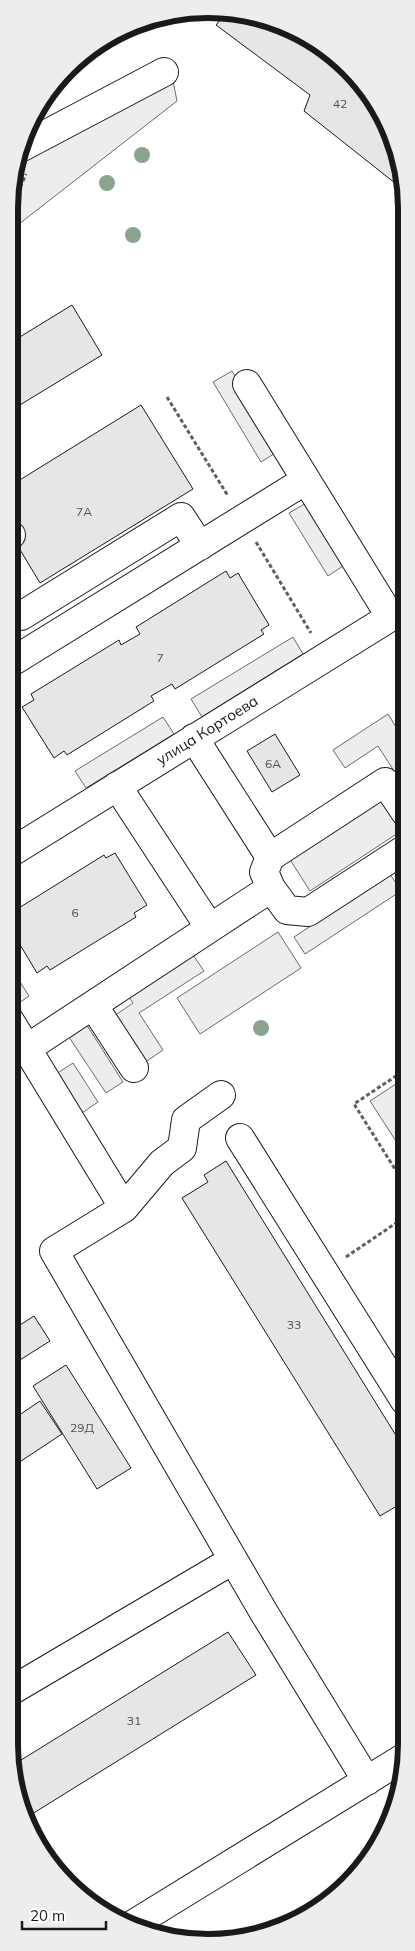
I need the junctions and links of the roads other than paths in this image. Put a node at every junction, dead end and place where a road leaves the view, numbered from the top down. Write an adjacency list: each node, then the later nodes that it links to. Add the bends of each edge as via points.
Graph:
1 (164, 72): 2 (street)
2 (29, 143)
3 (247, 384): 4 (street)
4 (306, 480): 5 (street); 8 (street)
5 (200, 546): 6 (street, via 182,517); 9 (street)
6 (18, 605)
7 (18, 609): 9 (street)
8 (398, 612): 11 (street, улица Кортоева)
9 (39, 645): 10 (street)
10 (18, 658)
11 (194, 738): 12 (street, улица Кортоева); 16 (street)
12 (118, 786): 14 (street, улица Кортоева); 18 (street)
13 (398, 802): 16 (street, via 385,782)
14 (18, 848)
15 (398, 854): 17 (street, via 308,912 287,910)
16 (270, 857): 17 (street, via 264,872)
17 (271, 888): 18 (street)
18 (210, 928): 19 (street)
19 (93, 1005): 21 (street); 22 (street)
20 (18, 1035): 21 (street)
21 (26, 1049): 25 (street)
22 (134, 1068)
23 (221, 1095): 25 (street, via 186,1120 182,1148 162,1163)
24 (240, 1138): 26 (street)
25 (124, 1208): 27 (street, via 54,1251)
26 (398, 1390)
27 (233, 1560): 28 (street); 30 (street)
28 (18, 1687)
29 (396, 1762): 30 (street)
30 (367, 1780): 31 (street)
31 (139, 1921)

